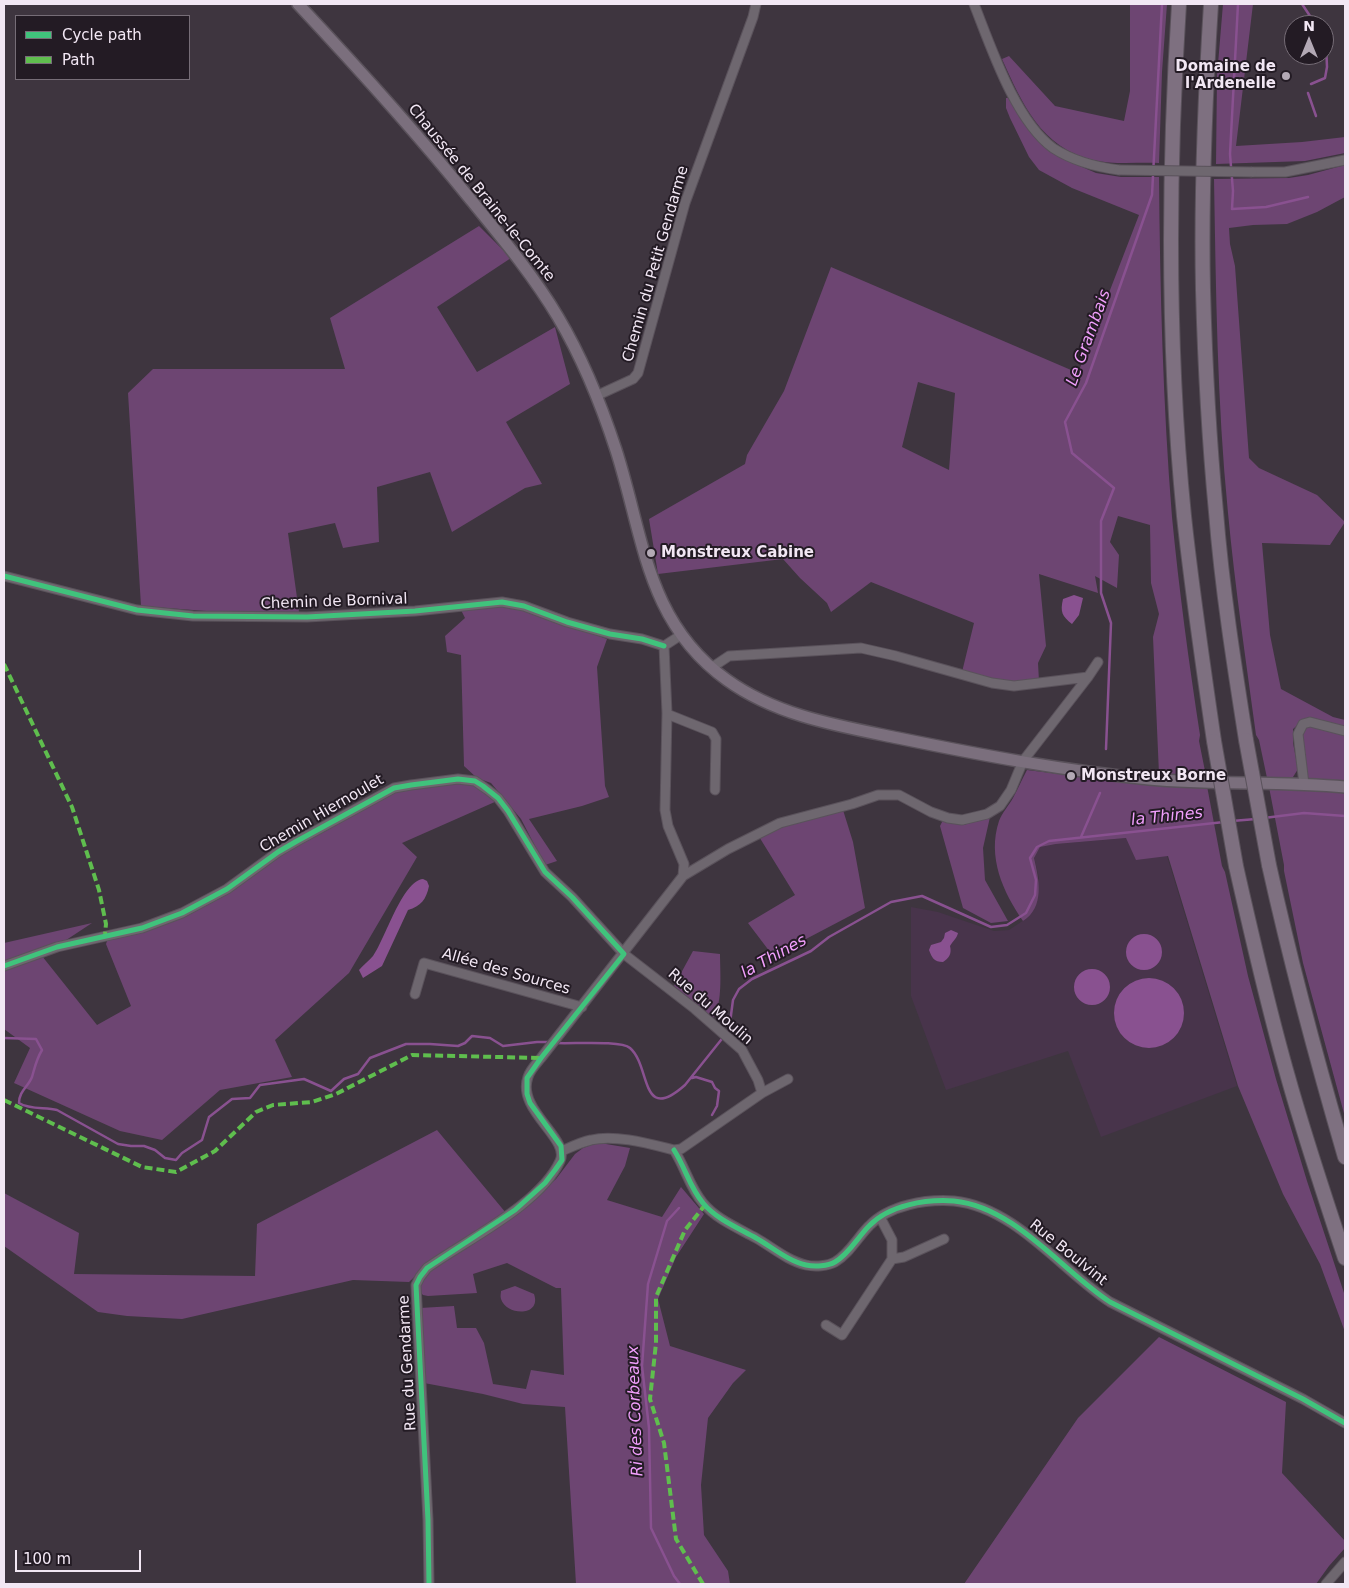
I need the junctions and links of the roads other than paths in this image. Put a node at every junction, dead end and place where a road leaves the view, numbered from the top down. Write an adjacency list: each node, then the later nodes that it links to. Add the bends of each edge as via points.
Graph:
1 (298, 4): 7 (main road, Chaussée de Braine-le-Comte, via 389,101 515,254 559,318)
2 (756, 4): 7 (street, Chemin du Petit Gendarme, via 754,17 684,203 638,373)
3 (974, 4): 6 (street, bridge, via 1014,98 1034,128 1053,147 1074,159 1119,170 1252,172 1285,172)
4 (1179, 4): 32 (highway, bridge, via 1171,191 1172,291 1184,515 1198,631 1236,866 1288,1076)
5 (1211, 4): 29 (highway, bridge, via 1206,78 1203,290 1216,514 1246,740 1269,865 1318,1067)
6 (1345, 160)
7 (596, 396): 9 (main road, Chaussée de Braine-le-Comte, via 617,452 650,576)
8 (4, 576): 10 (street, Chemin de Bornival, via 137,610 193,616 317,616 502,602 524,606 601,632)
9 (681, 636): 10 (street); 12 (main road, Chaussée de Braine-le-Comte)
10 (664, 646): 14 (street)
11 (1098, 662): 13 (street)
12 (711, 668): 13 (street, via 729,656 861,648 1014,686); 16 (main road, Chaussée de Braine-le-Comte, via 749,694 810,718 944,748)
13 (1088, 678): 16 (street)
14 (667, 714): 19 (street, via 712,732 716,739); 20 (street, via 665,810 684,864)
15 (1345, 731): 17 (street, via 1310,722 1303,724 1298,734)
16 (1023, 761): 17 (main road, Chaussée de Braine-le-Comte, via 1151,779); 20 (street, via 1011,790 1000,806 976,818 948,818 899,795 878,795 780,823)
17 (1304, 784): 18 (main road, Chaussée de Braine-le-Comte)
18 (1345, 787)
19 (715, 790)
20 (683, 876): 21 (street)
21 (624, 954): 22 (street, Chemin Hiernoulet, via 545,872 498,798 475,782 458,779 394,788 278,852 227,889 182,914 142,928 57,947); 24 (street); 26 (street, Rue du Moulin, via 742,1050)
22 (4, 966)
23 (415, 994): 24 (street, Allée des Sources, via 424,963)
24 (582, 1007): 28 (street, via 530,1072 526,1086 539,1117)
25 (788, 1079): 26 (street)
26 (762, 1093): 27 (street, via 681,1149)
27 (674, 1150): 28 (street, via 602,1138); 30 (street, Rue Boulvint, via 701,1201 713,1213 806,1266 836,1262)
28 (562, 1152): 37 (street, Rue du Gendarme, via 562,1160 531,1197 428,1268 416,1285)
29 (1345, 1157)
30 (880, 1217): 33 (street, via 892,1240); 35 (street, Rue Boulvint, via 896,1209 931,1201 954,1201 994,1213 1030,1237 1110,1302)
31 (944, 1239): 33 (street)
32 (1345, 1258)
33 (892, 1259): 34 (street, via 842,1335)
34 (826, 1325)
35 (1345, 1423)
36 (1345, 1562): 38 (street)
37 (429, 1584)
38 (1326, 1584)

